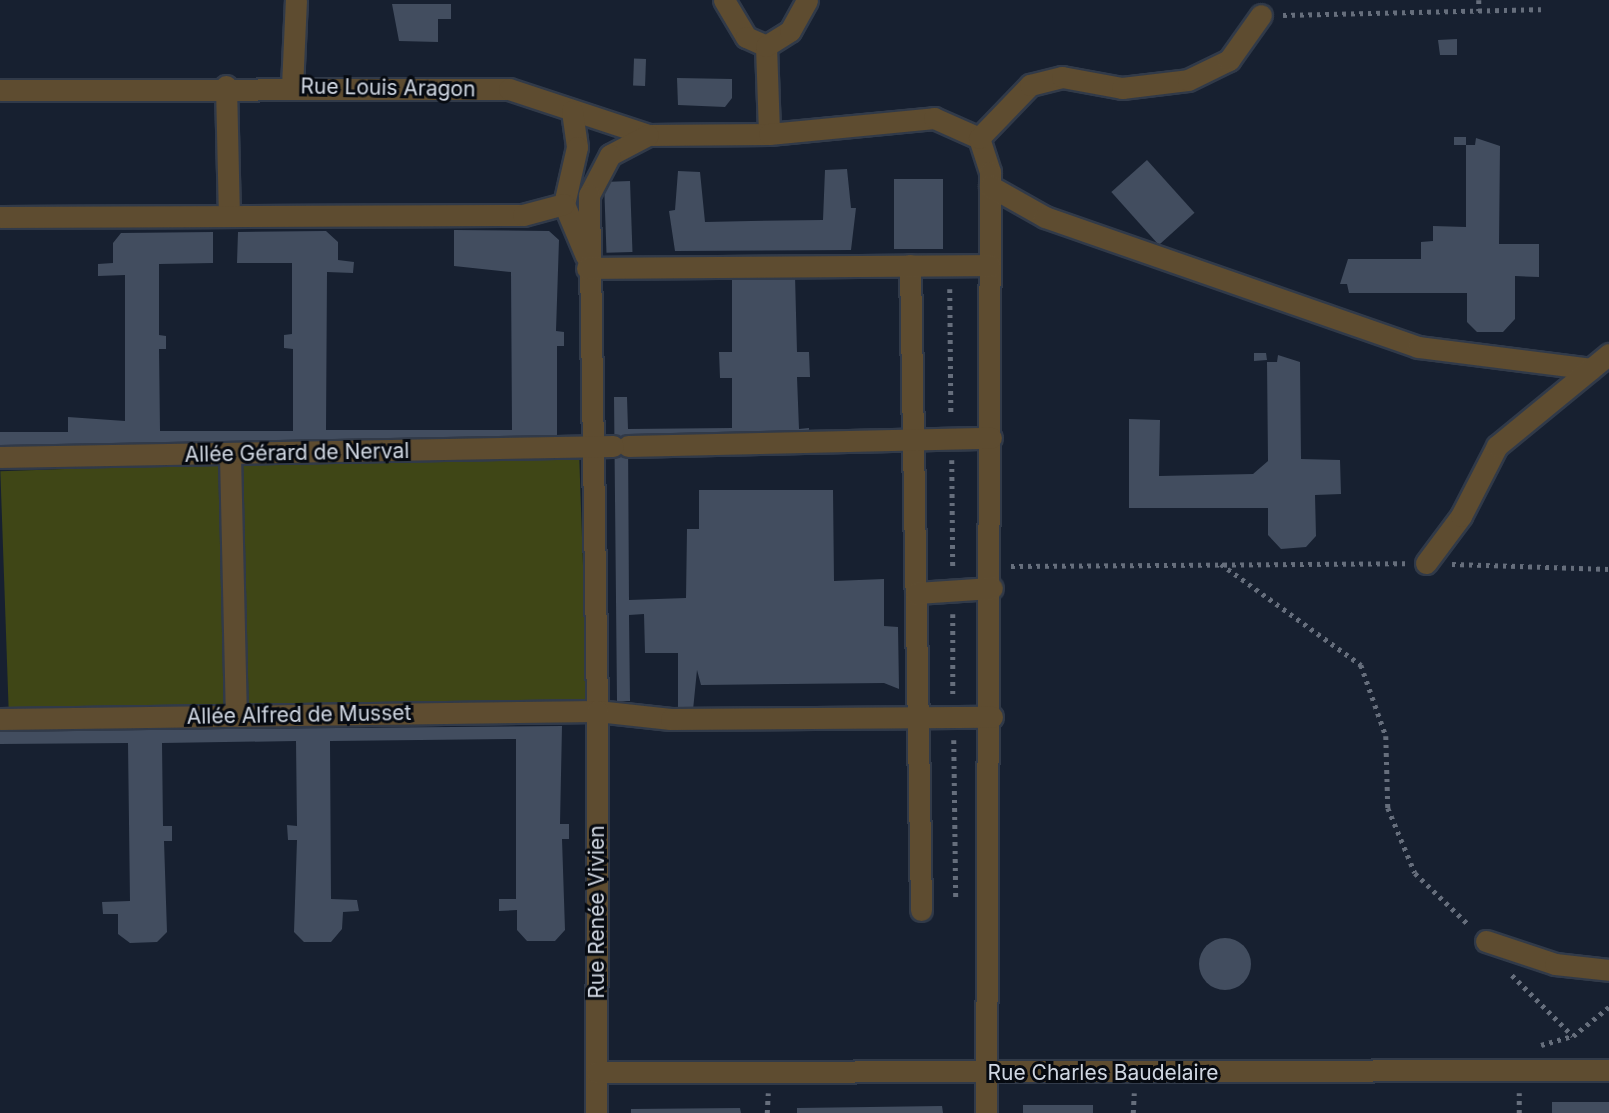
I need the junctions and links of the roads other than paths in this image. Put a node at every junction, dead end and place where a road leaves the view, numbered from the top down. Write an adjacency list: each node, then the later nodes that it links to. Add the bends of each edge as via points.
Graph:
1 (296, 0): 7 (street)
2 (724, 0): 5 (street, via 746,37)
3 (807, 0): 5 (street, via 790,31)
4 (1261, 15): 12 (street, via 1229,60 1188,80 1122,88 1062,77 1030,85)
5 (766, 46): 10 (street)
6 (226, 86): 7 (street, Rue Louis Aragon); 8 (street, Rue Louis Aragon); 15 (street)
7 (292, 87): 9 (street, Rue Louis Aragon, via 509,89)
8 (0, 90)
9 (572, 111): 11 (street, Rue Louis Aragon); 14 (street, via 577,147)
10 (769, 134): 11 (street, Rue Louis Aragon); 12 (street, Rue Louis Aragon, via 934,118)
11 (648, 135): 17 (street, via 610,155 596,177)
12 (979, 138): 13 (street)
13 (990, 186): 19 (street); 21 (street, via 1045,217 1418,346)
14 (564, 204): 15 (street, via 523,215); 17 (street)
15 (229, 215): 16 (street)
16 (0, 217)
17 (587, 263): 18 (street); 24 (street, Rue Renée Vivien)
18 (910, 265): 19 (street); 23 (street)
19 (990, 265): 22 (street)
20 (1609, 354): 21 (street)
21 (1591, 369): 27 (street, via 1497,446 1461,516)
22 (991, 438): 23 (street, Allée Gérard de Nerval); 28 (street)
23 (915, 443): 24 (street, Allée Gérard de Nerval); 29 (street)
24 (611, 446): 25 (street, Allée Gérard de Nerval); 30 (street, Rue Renée Vivien)
25 (230, 455): 26 (street, Allée Gérard de Nerval); 31 (street)
26 (0, 457)
27 (1426, 563)
28 (992, 588): 29 (street); 33 (street)
29 (916, 593): 32 (street)
30 (597, 711): 31 (street, Allée Alfred de Musset); 32 (street, Allée Alfred de Musset, via 671,719); 39 (street, Rue Renée Vivien)
31 (236, 715): 34 (street, Allée Alfred de Musset)
32 (919, 716): 33 (street, Allée Alfred de Musset); 35 (street)
33 (992, 717): 40 (street)
34 (0, 719)
35 (921, 910)
36 (1486, 941): 37 (street, via 1555,964)
37 (1609, 970)
38 (1609, 1070): 40 (street, Rue Charles Baudelaire)
39 (597, 1072): 40 (street, Rue Charles Baudelaire); 41 (street, Rue Renée Vivien)
40 (986, 1073): 42 (street)
41 (596, 1113)
42 (986, 1113)

